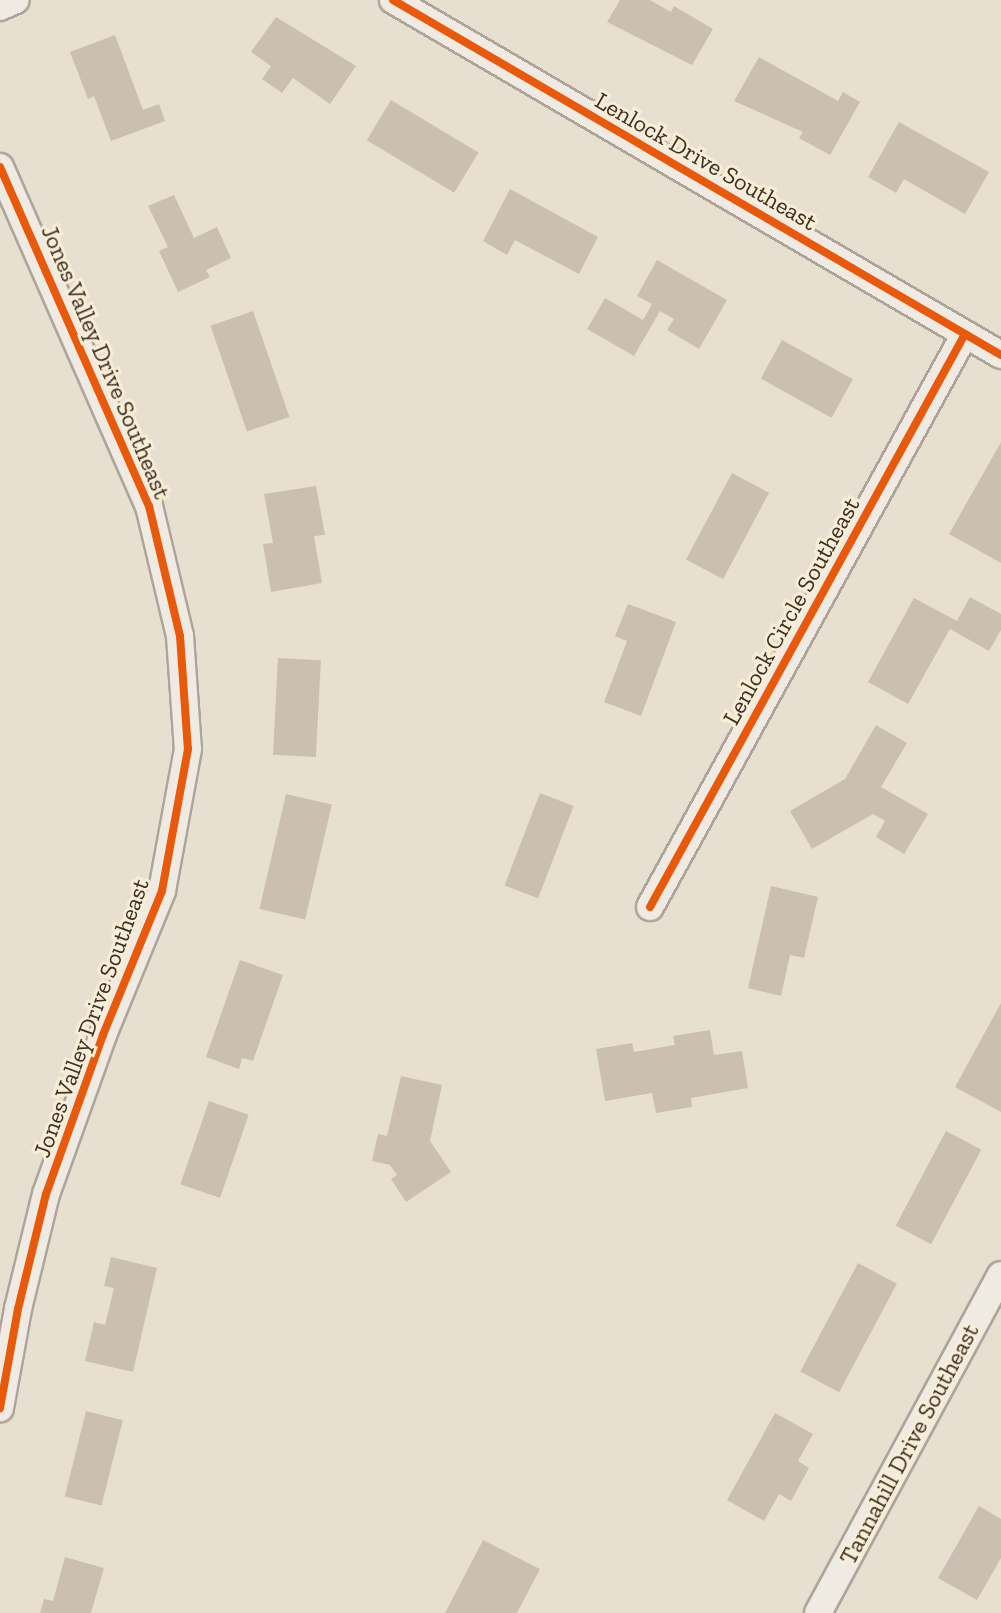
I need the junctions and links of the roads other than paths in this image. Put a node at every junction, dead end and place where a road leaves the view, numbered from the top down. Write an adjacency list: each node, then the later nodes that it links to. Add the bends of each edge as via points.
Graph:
1 (16, 0): 3 (street)
2 (393, 0): 5 (street, Lenlock Drive Southeast)
3 (0, 7)
4 (0, 167): 9 (street, Jones Valley Drive Southeast, via 149,506 180,636 188,749 162,891 103,1035 46,1194 18,1309)
5 (965, 334): 6 (street, Lenlock Drive Southeast); 7 (street, Lenlock Circle Southeast)
6 (1001, 355)
7 (650, 907)
8 (1001, 1275): 10 (street, Tannahill Drive Southeast)
9 (0, 1408)
10 (818, 1613)

